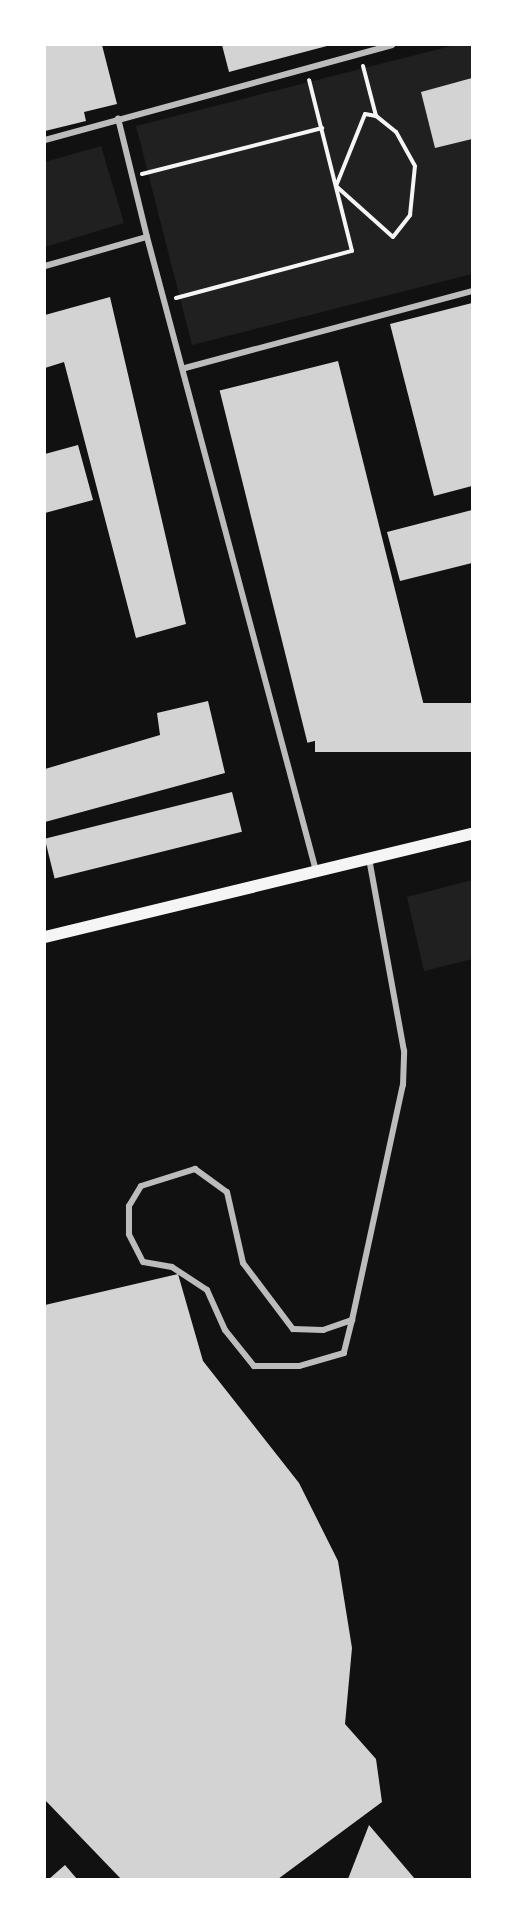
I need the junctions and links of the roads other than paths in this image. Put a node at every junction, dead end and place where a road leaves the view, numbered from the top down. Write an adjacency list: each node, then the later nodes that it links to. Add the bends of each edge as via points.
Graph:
1 (392, 45): 2 (street)
2 (118, 118): 3 (street); 4 (street)
3 (45, 140)
4 (147, 237): 5 (street); 7 (street)
5 (45, 266)
6 (472, 291): 7 (street)
7 (185, 368): 10 (street)
8 (472, 834): 9 (main road)
9 (369, 858): 10 (main road); 12 (street, via 404,1051 403,1085)
10 (316, 871): 11 (main road)
11 (45, 937)
12 (352, 1320): 12 (street, via 344,1353 299,1366 254,1366 225,1330 207,1290 172,1267 142,1262 129,1234 129,1206 141,1186 195,1169 227,1192 243,1263 292,1329 323,1330)

